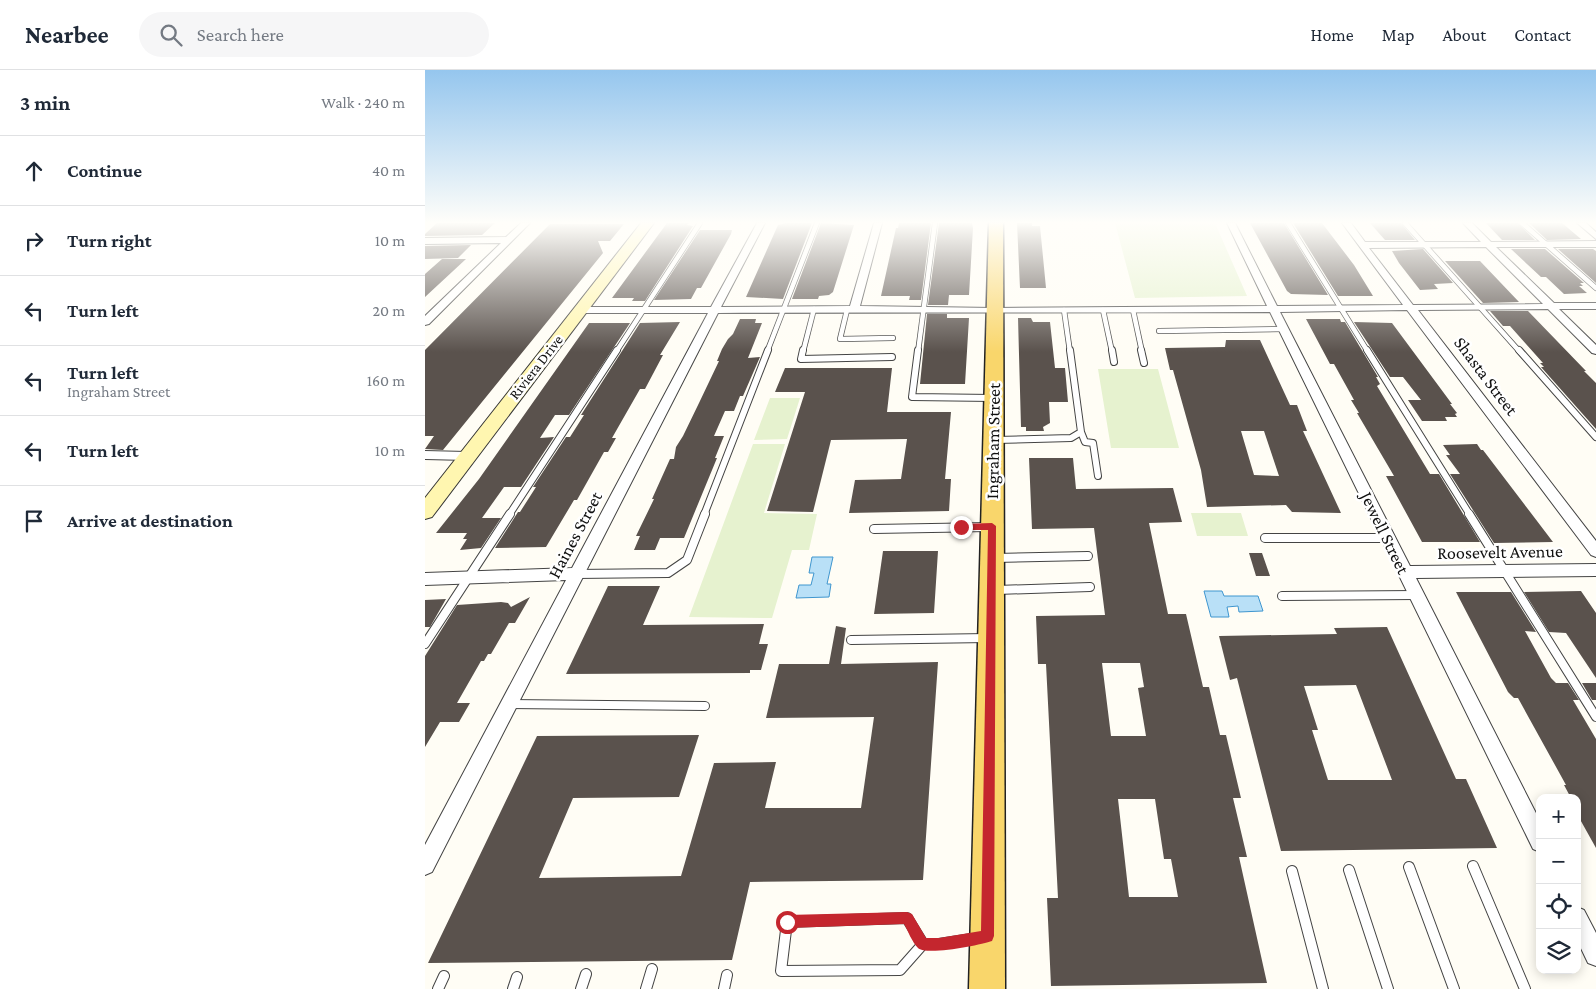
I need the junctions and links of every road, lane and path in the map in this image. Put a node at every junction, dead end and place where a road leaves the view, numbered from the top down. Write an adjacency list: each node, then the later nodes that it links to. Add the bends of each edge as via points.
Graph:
1 (482, 266): 33 (street)
2 (615, 266): 23 (street, Riviera Drive)
3 (673, 266): 24 (lane)
4 (738, 266): 25 (street, Haines Street)
5 (801, 266): 26 (lane)
6 (865, 266): 28 (street)
7 (929, 266): 21 (lane)
8 (995, 266): 32 (main road, Ingraham Street)
9 (1252, 266): 22 (street, Jewell Street)
10 (1315, 266): 20 (lane)
11 (1379, 266): 18 (street, Shasta Street)
12 (1443, 266): 19 (lane)
13 (1511, 266): 16 (street)
14 (1570, 266): 15 (lane)
15 (1596, 288)
16 (1551, 306): 17 (street); 19 (street); 37 (street)
17 (1596, 306)
18 (1411, 307): 19 (street); 20 (street); 53 (street, Shasta Street)
19 (1480, 307): 43 (lane)
20 (1342, 308): 22 (street); 56 (lane)
21 (923, 309): 28 (street); 32 (street); 41 (lane, via 912,397)
22 (1273, 309): 31 (street); 34 (street, Jewell Street)
23 (581, 310): 24 (street); 46 (street, Riviera Drive)
24 (645, 310): 25 (street); 60 (lane)
25 (713, 310): 26 (street); 59 (street, Haines Street)
26 (785, 310): 27 (street); 59 (lane, via 687,560 668,573)
27 (814, 310): 28 (street); 38 (lane, via 801,359)
28 (851, 310): 36 (lane, via 840,339)
29 (1064, 310): 30 (street); 32 (street); 42 (lane)
30 (1103, 310): 31 (street); 39 (lane)
31 (1133, 310): 40 (lane)
32 (994, 311): 41 (main road, Ingraham Street)
33 (425, 322)
34 (1283, 329): 35 (lane); 52 (street, Jewell Street)
35 (1159, 331)
36 (893, 338)
37 (1596, 351)
38 (892, 357)
39 (1114, 362)
40 (1144, 363)
41 (993, 398): 44 (main road, Ingraham Street)
42 (1081, 432): 44 (lane, via 1071,438); 47 (lane, via 1085,442 1093,443)
43 (1596, 436)
44 (993, 440): 49 (main road, Ingraham Street)
45 (425, 455): 46 (street)
46 (467, 456): 48 (street, Riviera Drive)
47 (1097, 476)
48 (425, 512)
49 (992, 526): 50 (lane); 55 (main road, Ingraham Street)
50 (874, 529)
51 (1265, 538): 52 (lane)
52 (1388, 538): 58 (street, Jewell Street)
53 (1596, 551)
54 (1088, 556): 55 (lane)
55 (992, 558): 63 (main road, Ingraham Street)
56 (1504, 570): 57 (street, Roosevelt Avenue); 58 (street, Roosevelt Avenue); 71 (lane)
57 (1596, 570)
58 (1404, 572): 64 (street, Jewell Street)
59 (576, 574): 60 (street); 69 (street, Haines Street)
60 (468, 578): 61 (street); 68 (lane)
61 (425, 579)
62 (1090, 586): 63 (lane)
63 (991, 590): 66 (main road, Ingraham Street)
64 (1416, 595): 65 (lane); 72 (street, Jewell Street)
65 (1282, 596)
66 (991, 638): 67 (lane); 79 (main road, Ingraham Street)
67 (851, 640)
68 (425, 644)
69 (509, 704): 70 (lane); 73 (street, Haines Street)
70 (705, 706)
71 (1596, 717)
72 (1538, 839)
73 (425, 865)
74 (1473, 866): 96 (lane)
75 (1409, 867): 95 (lane)
76 (1349, 870): 94 (lane)
77 (1292, 871): 93 (lane)
78 (1581, 926): 81 (street)
79 (987, 936): 80 (lane); 92 (main road, Ingraham Street)
80 (923, 944): 80 (lane, via 907,918 787,922 781,971 900,970)
81 (1596, 955)
82 (652, 969): 90 (lane)
83 (586, 974): 89 (lane)
84 (727, 975): 91 (lane)
85 (444, 976): 87 (lane)
86 (517, 976): 88 (lane)
87 (438, 989)
88 (513, 989)
89 (581, 989)
90 (646, 989)
91 (724, 989)
92 (987, 989)
93 (1323, 989)
94 (1388, 989)
95 (1454, 989)
96 (1525, 989)

